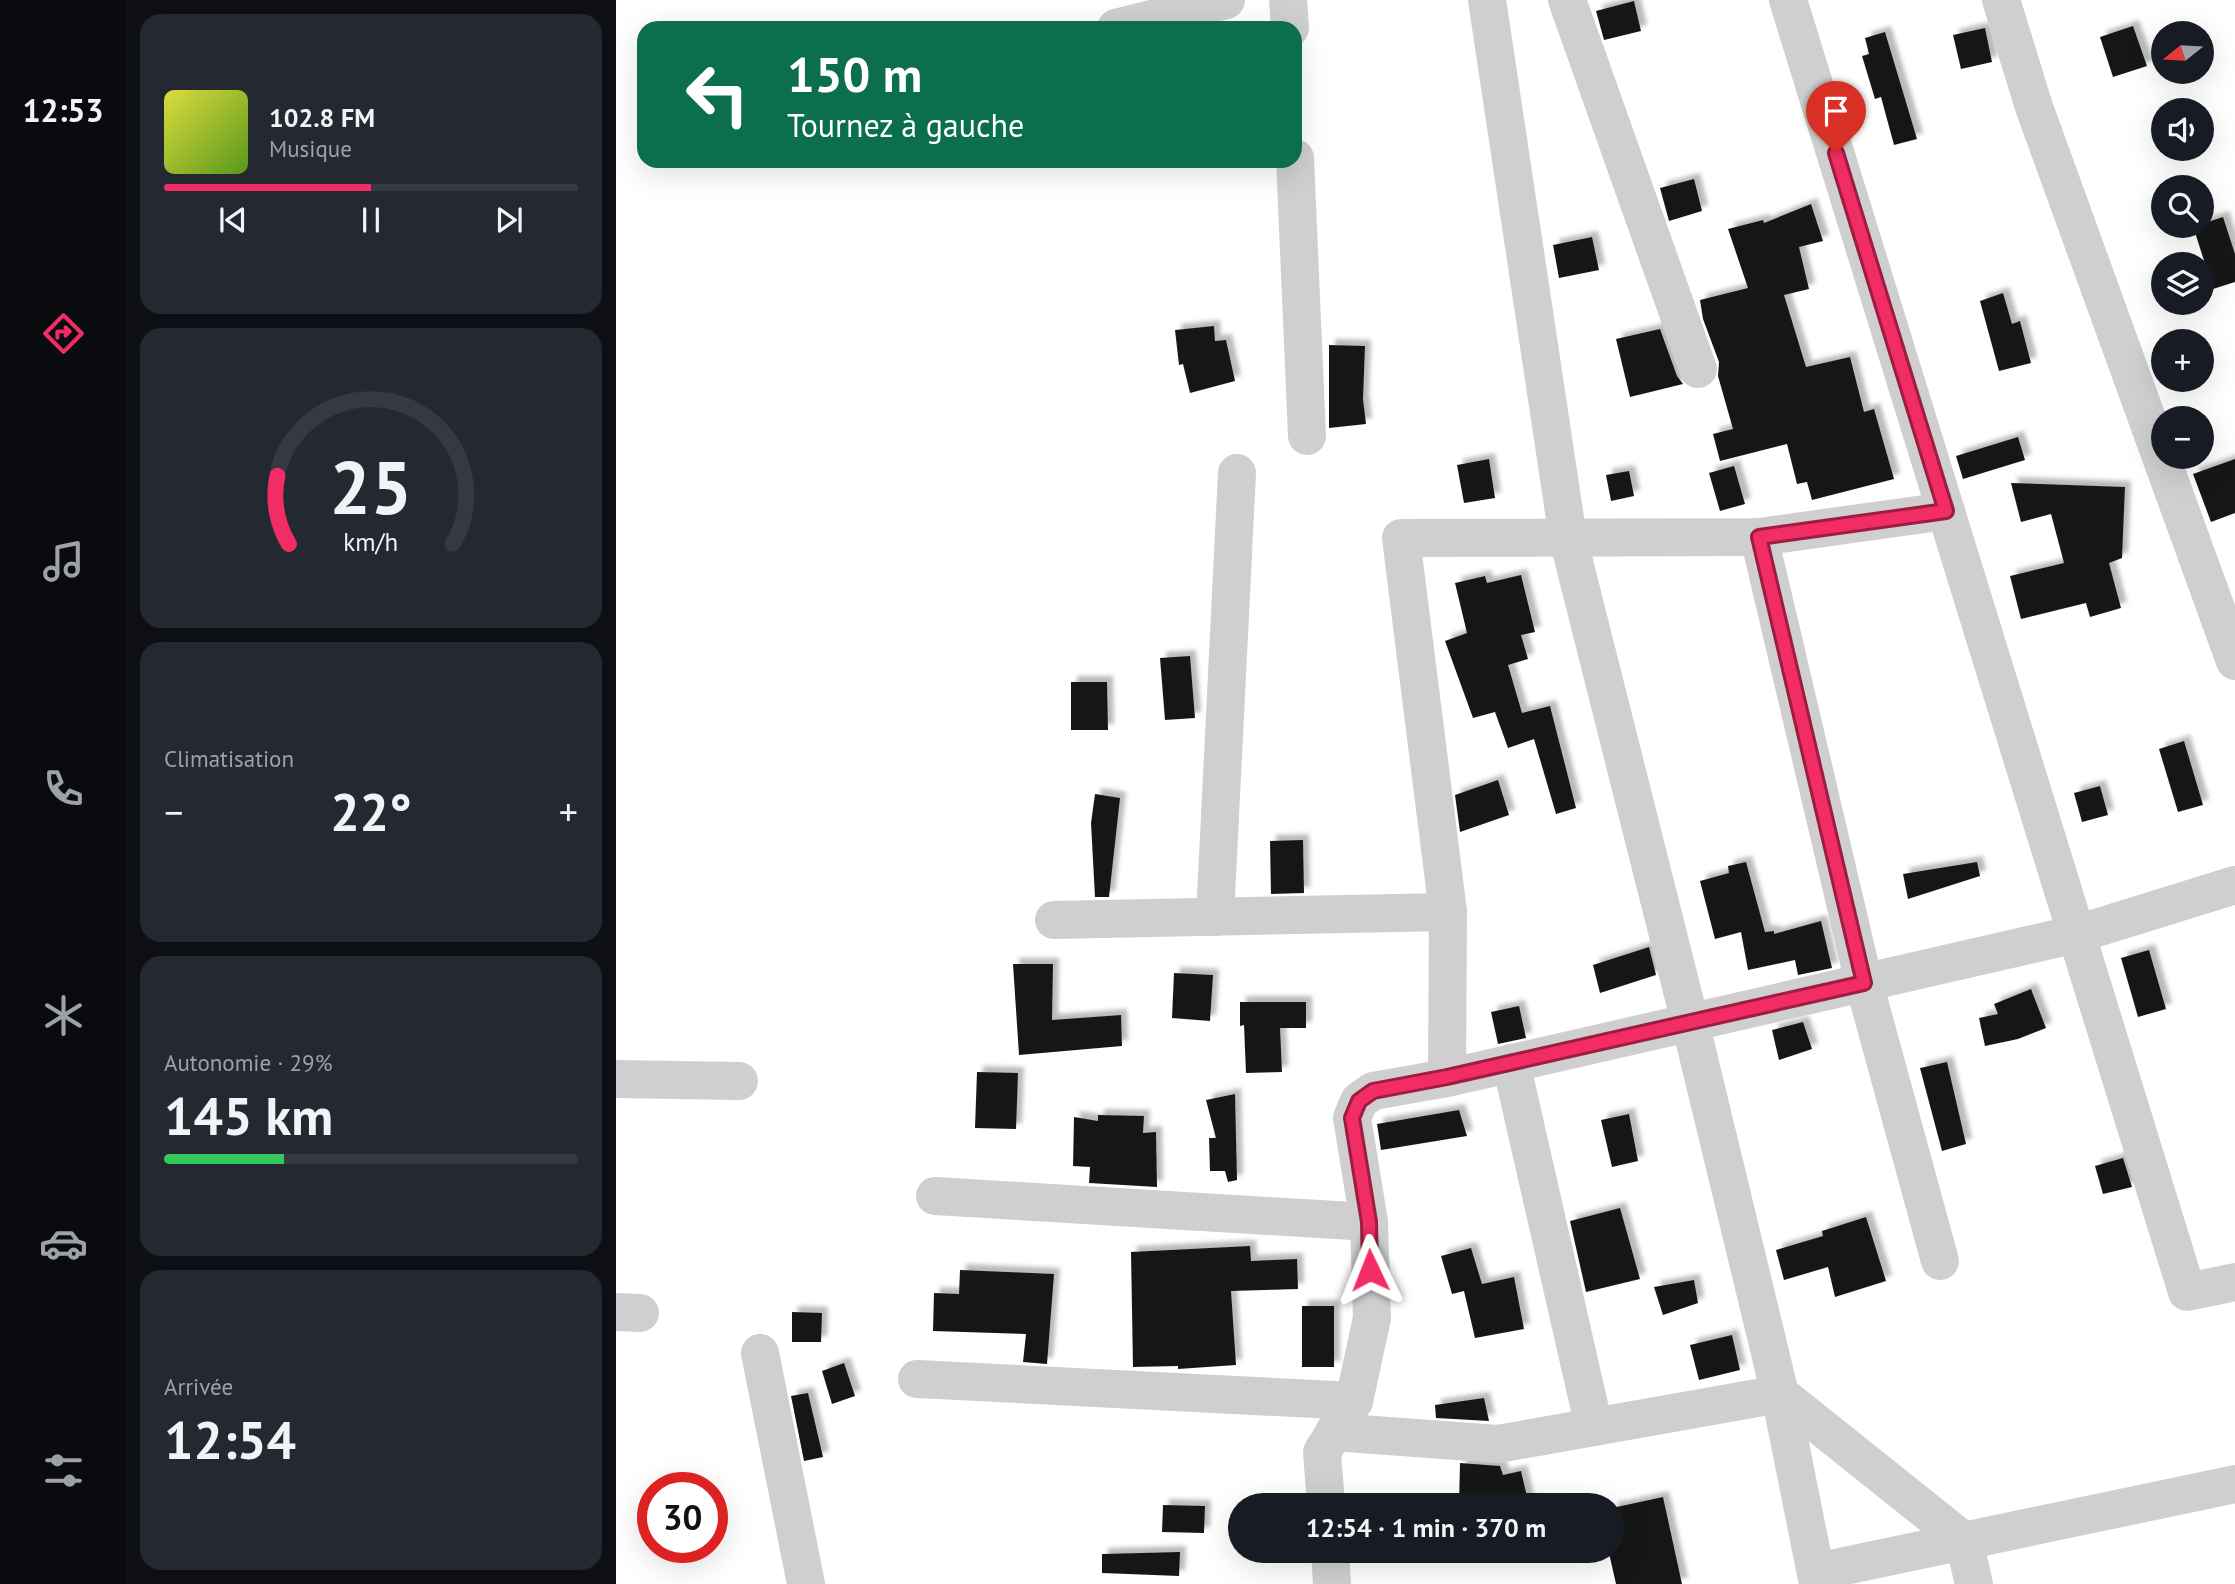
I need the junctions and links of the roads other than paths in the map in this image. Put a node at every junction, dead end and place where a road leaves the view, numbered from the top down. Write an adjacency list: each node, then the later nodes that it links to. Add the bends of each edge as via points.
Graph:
1 (1226, 0): 7 (street)
2 (1288, 0): 8 (street)
3 (1487, 0): 15 (street)
4 (1567, 0): 10 (street)
5 (1788, 0): 13 (street)
6 (2001, 0): 16 (street, via 2034,107)
7 (1144, 21)
8 (1290, 21)
9 (1295, 168): 11 (street)
10 (1698, 369)
11 (1307, 436)
12 (1237, 473): 19 (street)
13 (1946, 511): 14 (street); 21 (street)
14 (1759, 537): 15 (street); 22 (street)
15 (1568, 538): 18 (street, via 1401,538); 23 (street)
16 (2235, 661)
17 (2235, 885): 21 (street)
18 (1448, 912): 19 (street); 25 (street)
19 (1215, 917): 20 (street)
20 (1054, 920)
21 (2077, 934): 22 (street); 31 (street, via 2187,1292)
22 (1864, 983): 23 (street); 30 (street)
23 (1690, 1022): 24 (street); 34 (street)
24 (1511, 1063): 25 (street); 36 (street)
25 (1447, 1077): 29 (street, via 1373,1091 1359,1101 1352,1118)
26 (616, 1079): 27 (street)
27 (739, 1081)
28 (935, 1196): 29 (street)
29 (1369, 1222): 35 (street, via 1372,1318)
30 (1940, 1261)
31 (2235, 1283)
32 (760, 1353): 42 (street)
33 (917, 1379): 35 (street)
34 (1780, 1394): 36 (street); 39 (street); 41 (street)
35 (1344, 1416): 36 (street, via 1498,1444); 38 (street, via 1322,1452)
36 (1594, 1427)
37 (2235, 1484): 39 (street)
38 (1325, 1493)
39 (1964, 1541): 41 (street); 44 (street)
40 (1331, 1563): 43 (street)
41 (1817, 1578)
42 (806, 1584)
43 (1332, 1584)
44 (1974, 1584)

